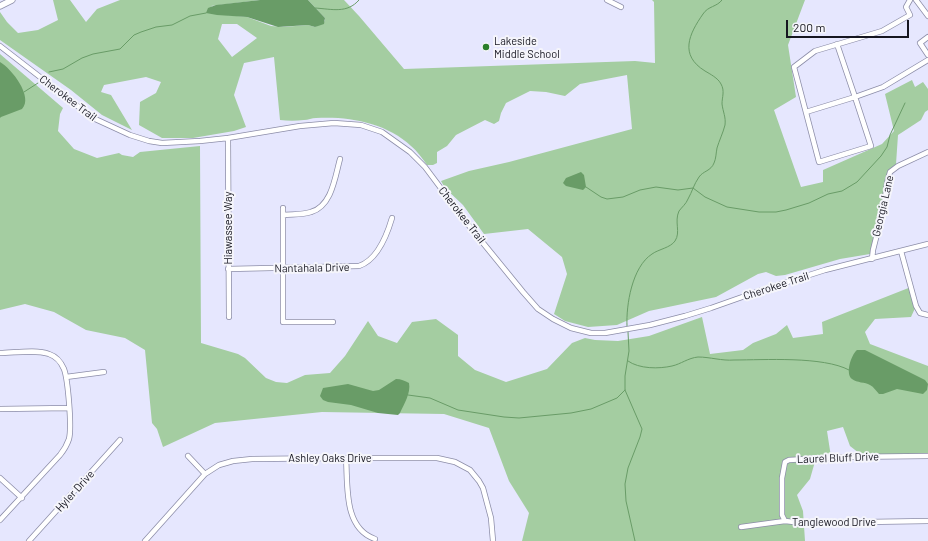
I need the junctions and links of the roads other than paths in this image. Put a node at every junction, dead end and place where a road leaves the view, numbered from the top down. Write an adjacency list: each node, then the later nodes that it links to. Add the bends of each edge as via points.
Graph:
1 (12, 0): 5 (street)
2 (607, 0): 6 (street)
3 (910, 0): 9 (street, via 906,7 910,15 882,31)
4 (916, 0): 7 (street)
5 (0, 6)
6 (621, 7)
7 (928, 16)
8 (928, 37): 11 (street, via 920,43)
9 (837, 44): 13 (street); 14 (street, via 815,51 794,67)
10 (0, 46): 15 (street, Cherokee Trail, via 93,118 130,135 162,143)
11 (928, 55)
12 (928, 60): 13 (street, via 883,87)
13 (855, 97): 14 (street); 14 (street, via 871,146 819,162)
14 (806, 112)
15 (228, 138): 23 (street, Cherokee Trail, via 290,127 334,123 361,125 382,132 410,152 425,167 523,292 543,313 581,331 598,334 640,327 711,308 825,270); 25 (street, Hiawassee Way)
16 (928, 152): 23 (street, Georgia Lane, via 890,172)
17 (340, 159): 19 (street, via 331,192 324,204 312,212)
18 (283, 208): 19 (street)
19 (283, 215): 24 (street)
20 (392, 218): 24 (street, Nantahala Drive, via 378,249 364,264 355,267)
21 (928, 244): 22 (street, Cherokee Trail)
22 (901, 251): 23 (street, Cherokee Trail); 26 (street, via 916,306 920,313)
23 (872, 259)
24 (283, 268): 25 (street, Nantahala Drive); 28 (street, via 283,322)
25 (228, 269): 27 (street, Hiawassee Way)
26 (928, 315)
27 (229, 317)
28 (333, 322)
29 (0, 354): 31 (street, via 40,351 60,363)
30 (104, 372): 31 (street)
31 (66, 377): 32 (street)
32 (69, 408): 33 (street); 40 (street, via 70,434 65,448)
33 (0, 409)
34 (120, 440): 46 (street, Hyler Drive)
35 (188, 456): 38 (street)
36 (928, 456): 42 (street, Laurel Bluff Drive, via 789,460 785,462 782,476 782,515)
37 (346, 458): 38 (street, Ashley Oaks Drive, via 233,461 219,465); 45 (street, via 350,512 363,533); 48 (street, Ashley Oaks Drive, via 436,458 466,467 474,473 483,488 490,512)
38 (205, 474): 47 (street, Ashley Oaks Drive)
39 (0, 478): 40 (street)
40 (22, 498): 41 (street)
41 (0, 520)
42 (785, 521): 43 (street, Tanglewood Drive); 44 (street, Tanglewood Drive)
43 (928, 521)
44 (741, 527)
45 (375, 539)
46 (29, 541)
47 (145, 541)
48 (493, 541)

